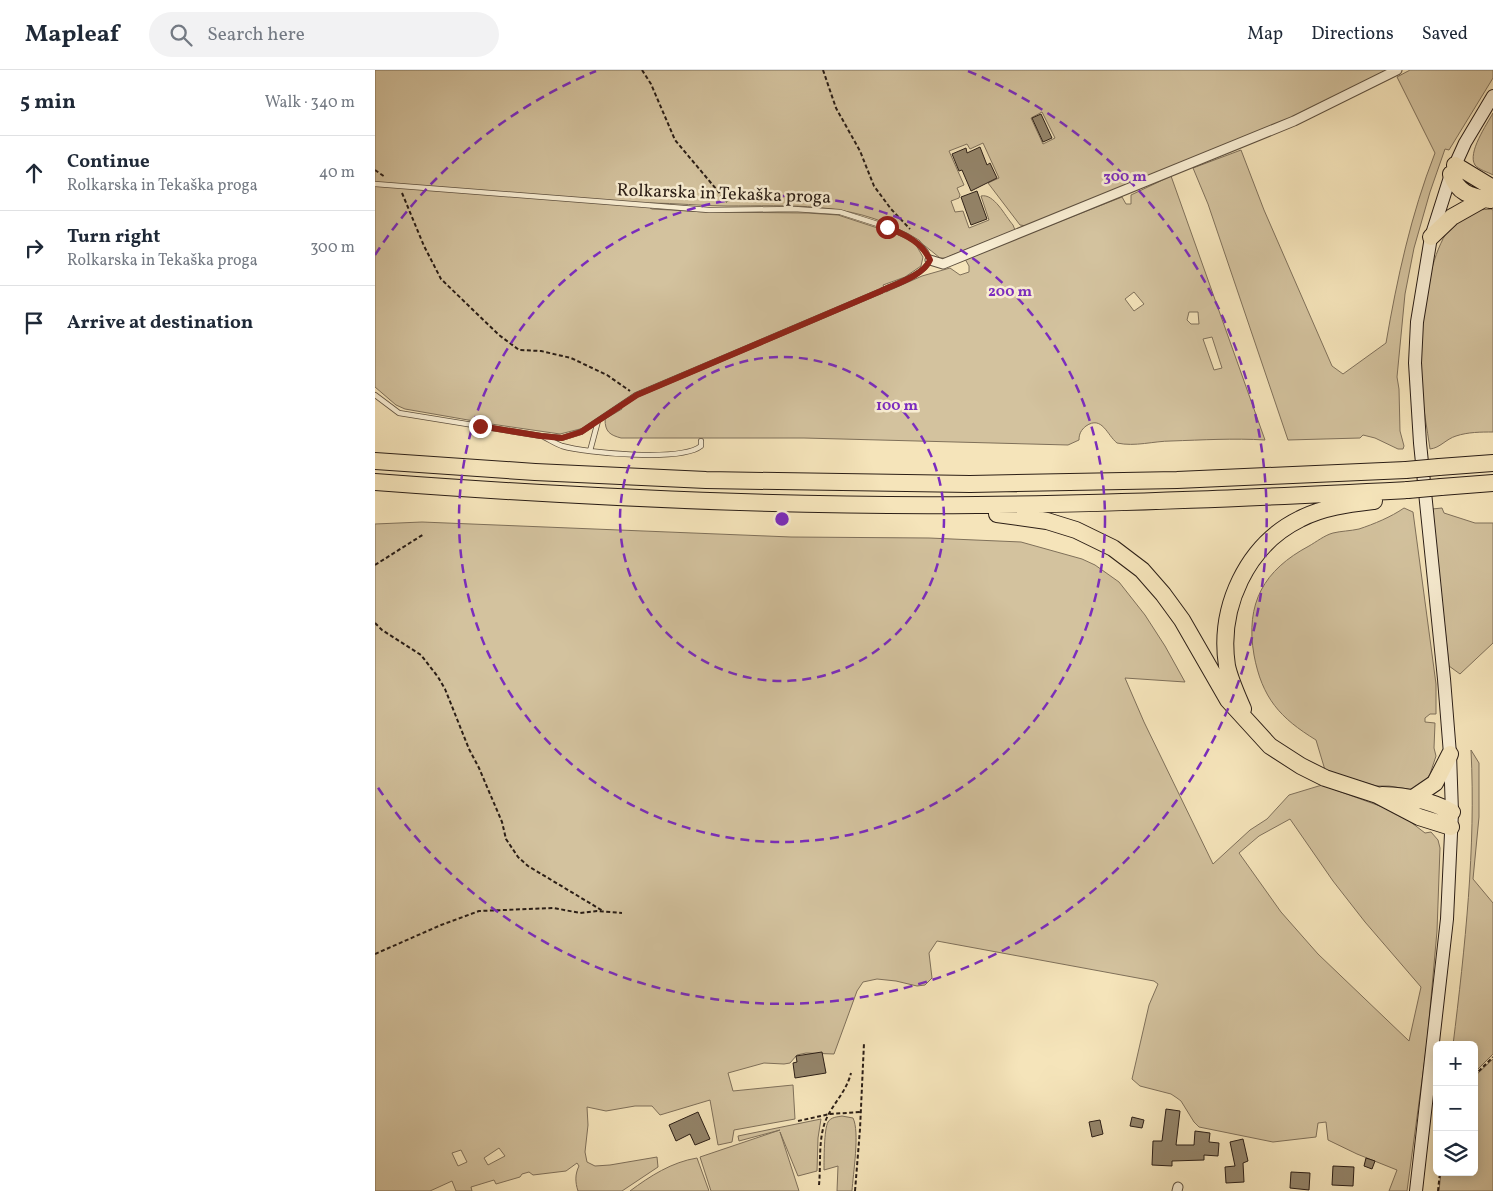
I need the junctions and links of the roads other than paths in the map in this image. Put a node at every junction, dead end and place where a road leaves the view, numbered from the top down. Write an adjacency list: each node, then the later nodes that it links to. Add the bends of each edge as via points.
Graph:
1 (1397, 70): 7 (street, via 1294,121 1105,199 943,264)
2 (1493, 96): 3 (main road)
3 (1453, 170): 5 (highway, via 1455,185 1460,190); 6 (main road)
4 (375, 184): 7 (lane, Rolkarska in Tekaška proga, via 709,210 840,212 907,236 917,242)
5 (1490, 196): 6 (highway, via 1452,217)
6 (1431, 237): 20 (main road, via 1417,322 1415,363)
7 (930, 260): 9 (lane, via 921,272 637,395)
8 (375, 395): 10 (lane, via 399,413)
9 (599, 421): 10 (lane, via 562,438); 12 (lane)
10 (541, 436): 12 (lane, via 561,446)
11 (701, 441): 12 (lane, via 699,448 675,453)
12 (590, 451)
13 (375, 461): 14 (highway, bridge, via 687,479 970,484 1177,480)
14 (1493, 463)
15 (375, 482): 18 (highway, via 704,500)
16 (1493, 483): 17 (highway, bridge)
17 (1408, 490): 18 (highway, via 1174,502); 19 (highway, via 1381,500 1330,508 1300,519 1276,534 1244,572 1228,614 1226,643 1227,666)
18 (974, 505): 19 (highway, via 999,515 1047,520 1076,530 1113,548 1142,570 1182,620 1228,700)
19 (1250, 724): 21 (highway, via 1270,746 1301,766 1325,778)
20 (1450, 754): 22 (highway, via 1435,782); 23 (main road)
21 (1377, 795): 22 (highway); 23 (highway, via 1419,817)
22 (1413, 798): 23 (highway, via 1436,804)
23 (1452, 820): 24 (main road, via 1447,919)
24 (1416, 1191)

